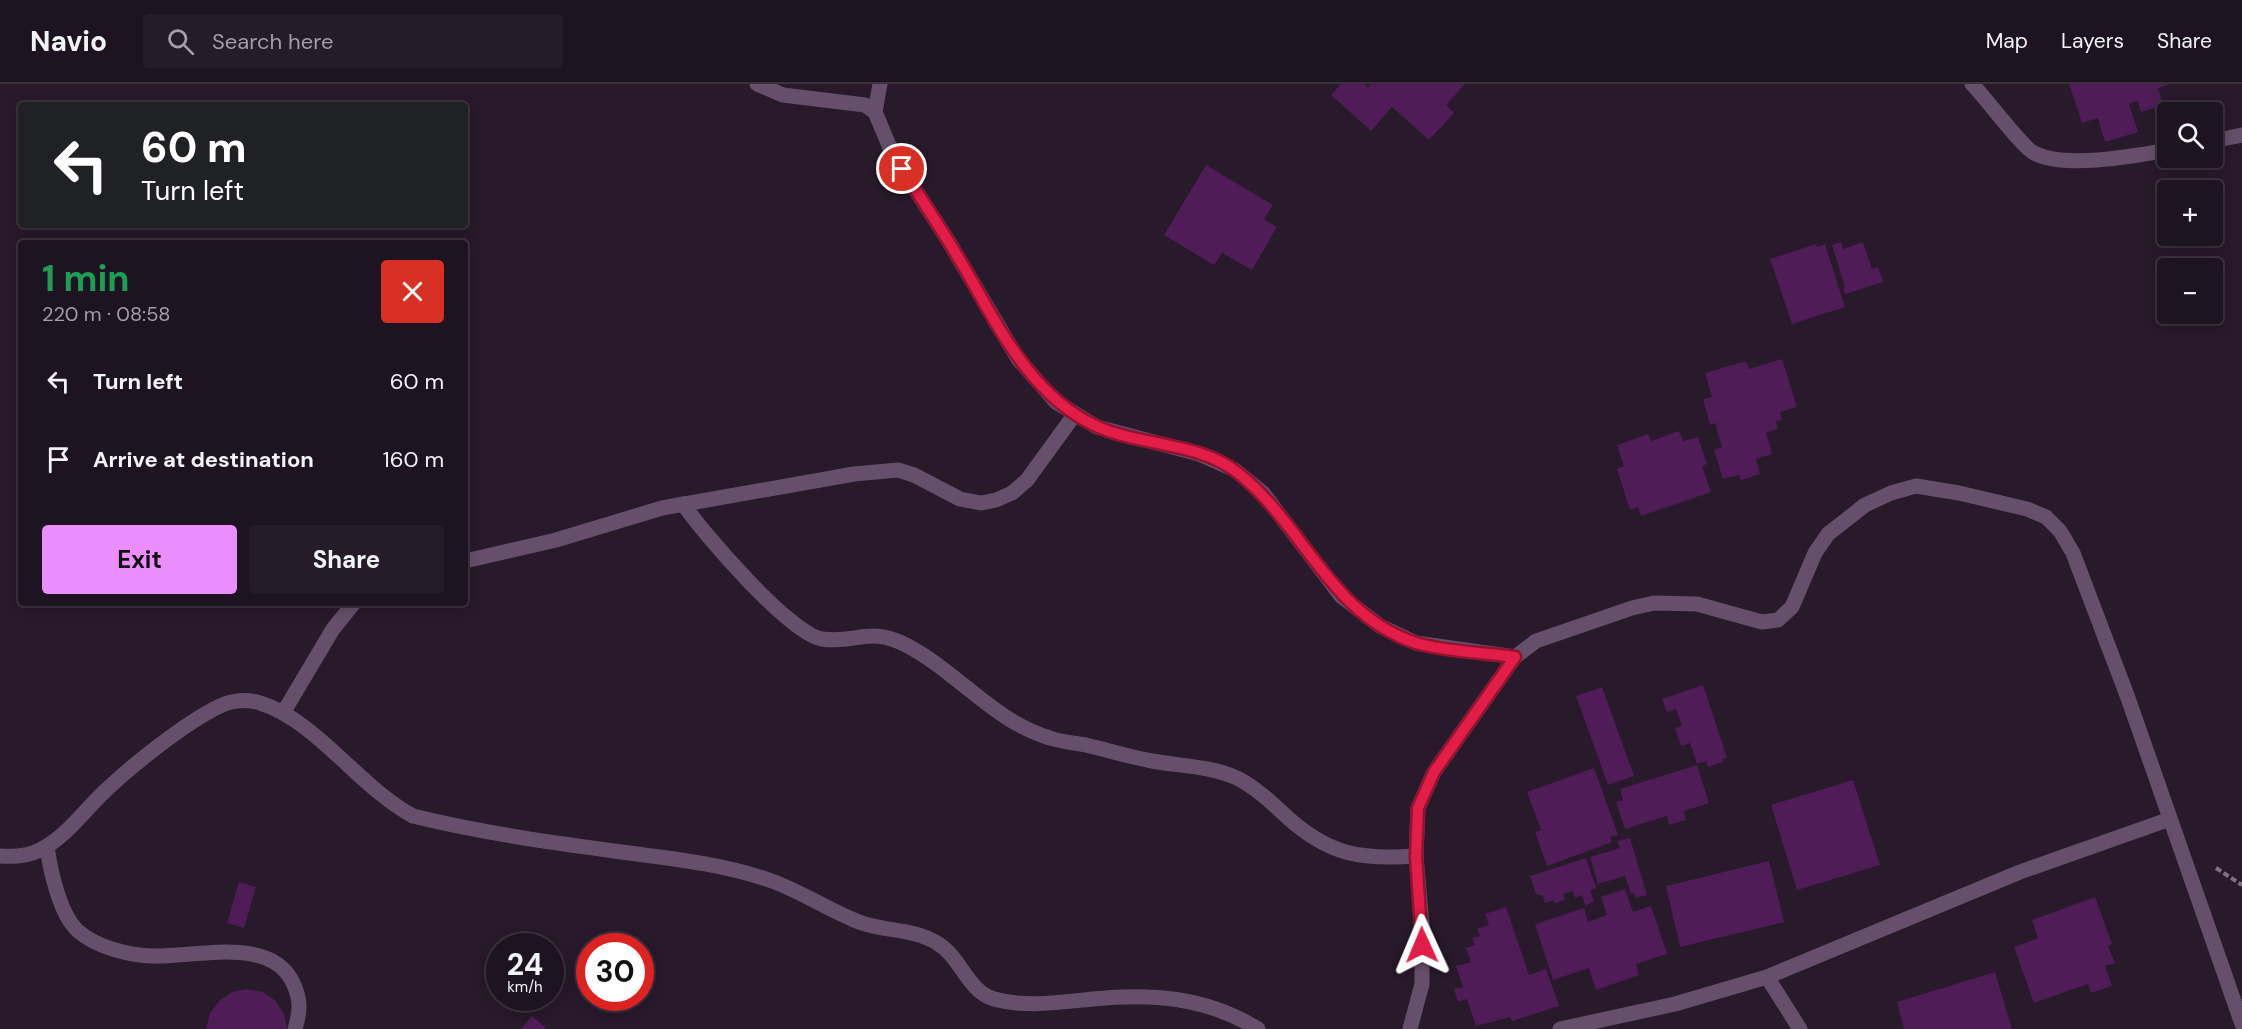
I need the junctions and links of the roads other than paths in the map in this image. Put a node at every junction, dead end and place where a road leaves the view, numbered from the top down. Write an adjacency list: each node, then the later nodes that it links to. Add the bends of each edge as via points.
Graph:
1 (757, 84): 4 (street, via 783,95 865,105)
2 (880, 84): 4 (street)
3 (1972, 84): 7 (street, via 2034,153 2071,161 2121,159)
4 (875, 112): 8 (street, via 897,162 1018,359 1056,402)
5 (2242, 135): 6 (street)
6 (2223, 139)
7 (2157, 152)
8 (1075, 414): 9 (street, via 1027,480 996,500 981,503 960,499 898,470); 12 (street, via 1097,427 1199,454 1235,470 1263,493 1341,596 1380,626 1416,643)
9 (683, 504): 10 (street); 17 (street, via 722,552 777,608 809,634 833,639 867,634 888,637 927,657 1016,725 1052,738 1237,778 1302,831 1347,855)
10 (468, 560)
11 (352, 606): 13 (street, via 333,629)
12 (1515, 657): 14 (street, via 1536,641 1654,603 1697,604 1762,622 1778,620 1792,607 1815,553 1828,534 1846,518 1891,493 1925,486 2010,505 2046,517 2073,552); 17 (street, via 1424,789 1418,808)
13 (283, 713): 15 (street, via 260,702 221,705 154,750); 21 (street, via 392,805 413,816 686,861 768,880 861,923 929,938 955,958 976,989 992,999 1052,1005 1092,999 1167,997 1220,1009)
14 (2170, 819): 18 (street, via 2020,872); 19 (street)
15 (47, 846): 16 (street, via 26,855); 20 (street, via 55,884 79,931 105,947 150,956 231,951 280,965 291,978 300,1000)
16 (0, 856)
17 (1416, 856): 22 (street, via 1422,984)
18 (1767, 978): 23 (street); 24 (street)
19 (2242, 1024)
20 (295, 1029)
21 (1258, 1029)
22 (1410, 1029)
23 (1560, 1029)
24 (1800, 1029)

